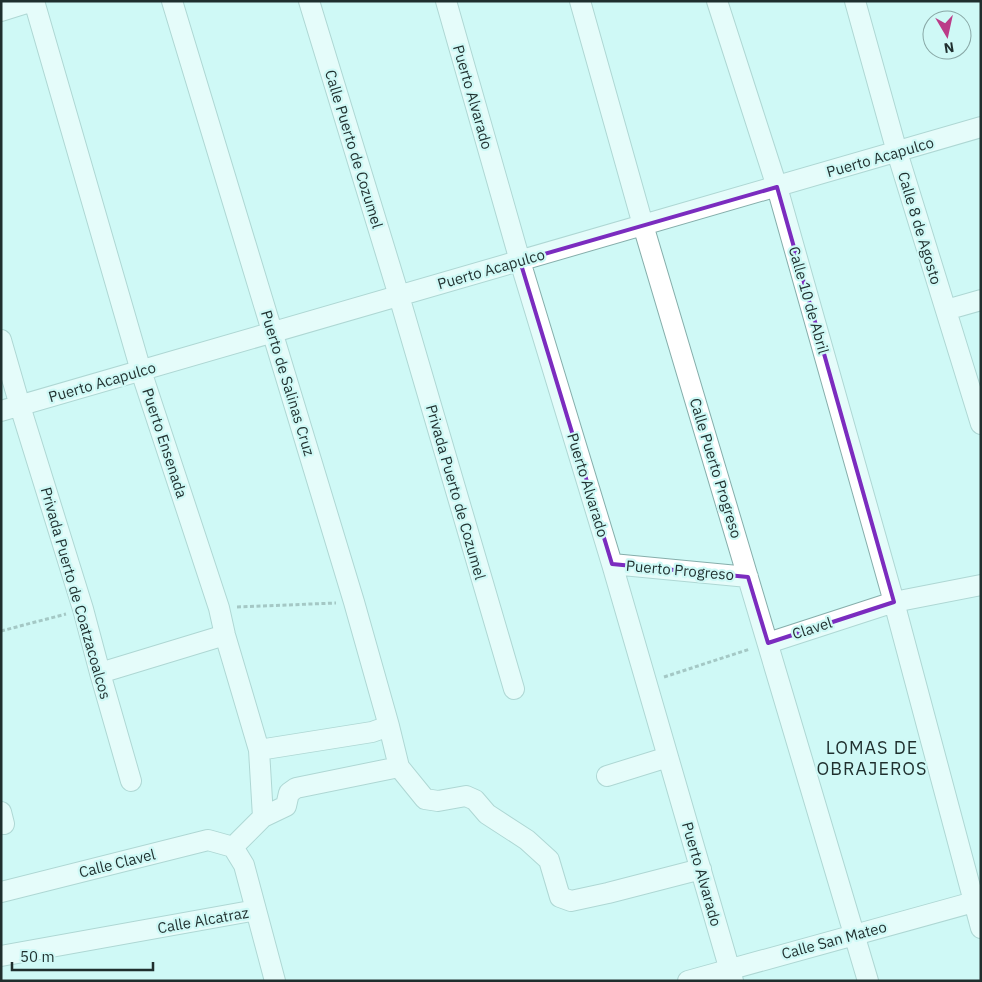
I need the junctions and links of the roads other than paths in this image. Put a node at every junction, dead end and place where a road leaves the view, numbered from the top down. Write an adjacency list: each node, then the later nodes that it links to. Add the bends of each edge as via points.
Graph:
1 (34, 1): 8 (street); 19 (street, Puerto Ensenada)
2 (172, 1): 17 (street, Puerto de Salinas Cruz)
3 (309, 1): 14 (street, Calle Puerto de Cozumel)
4 (446, 1): 13 (street, Puerto Alvarado)
5 (580, 1): 12 (street, Calle Puerto Progreso)
6 (716, 1): 11 (street, Calle 10 de Abril)
7 (855, 1): 10 (street, Calle 8 de Agosto)
8 (1, 11)
9 (981, 128): 10 (street, Puerto Acapulco)
10 (897, 152): 11 (street, Puerto Acapulco); 16 (street, Calle 8 de Agosto)
11 (777, 187): 12 (street, Puerto Acapulco); 25 (street, Calle 10 de Abril)
12 (643, 225): 13 (street, Puerto Acapulco); 23 (street, Calle Puerto Progreso)
13 (520, 261): 14 (street, Puerto Acapulco); 22 (street, Puerto Alvarado)
14 (399, 296): 17 (street, Puerto Acapulco); 29 (street, Privada Puerto de Cozumel)
15 (981, 300): 16 (street)
16 (946, 310): 21 (street, Calle 8 de Agosto)
17 (273, 332): 19 (street, Puerto Acapulco); 30 (street, Puerto de Salinas Cruz)
18 (1, 340): 20 (street, Privada Puerto de Coatzacoalcos)
19 (141, 371): 20 (street, Puerto Acapulco); 26 (street, Puerto Ensenada)
20 (11, 409): 28 (street, Privada Puerto de Coatzacoalcos, via 83,610)
21 (981, 424)
22 (612, 564): 23 (street, Puerto Progreso); 32 (street, Puerto Alvarado)
23 (748, 577): 27 (street, Calle Puerto Progreso)
24 (981, 586): 25 (street, Clavel)
25 (894, 602): 27 (street, Clavel); 40 (street, Calle 10 de Abril)
26 (225, 635): 28 (street); 31 (street, Puerto Ensenada)
27 (768, 643): 43 (street, Calle Puerto Progreso)
28 (100, 672): 35 (street, Privada Puerto de Coatzacoalcos)
29 (514, 689)
30 (389, 726): 31 (street, via 372,732); 33 (street, Puerto de Salinas Cruz)
31 (259, 750): 36 (street, Puerto Ensenada)
32 (668, 757): 34 (street); 38 (street, Puerto Alvarado)
33 (399, 767): 36 (street, via 296,788 289,793 286,806); 38 (street, via 425,799 438,801 466,796 475,800 487,814 549,860 560,897 570,901)
34 (607, 776)
35 (131, 781)
36 (263, 817): 37 (street)
37 (233, 847): 39 (street, Calle Clavel, via 208,840); 41 (street, via 244,865)
38 (701, 869): 45 (street, Puerto Alvarado)
39 (1, 892)
40 (977, 901): 42 (street, Calle 10 de Abril); 43 (street, Calle San Mateo)
41 (256, 910): 44 (street, Calle Alcatraz); 46 (street)
42 (981, 928)
43 (855, 935): 45 (street, Calle San Mateo); 48 (street, Calle Puerto Progreso)
44 (1, 956)
45 (731, 975): 47 (street, Calle San Mateo)
46 (275, 981)
47 (688, 981)
48 (868, 981)

